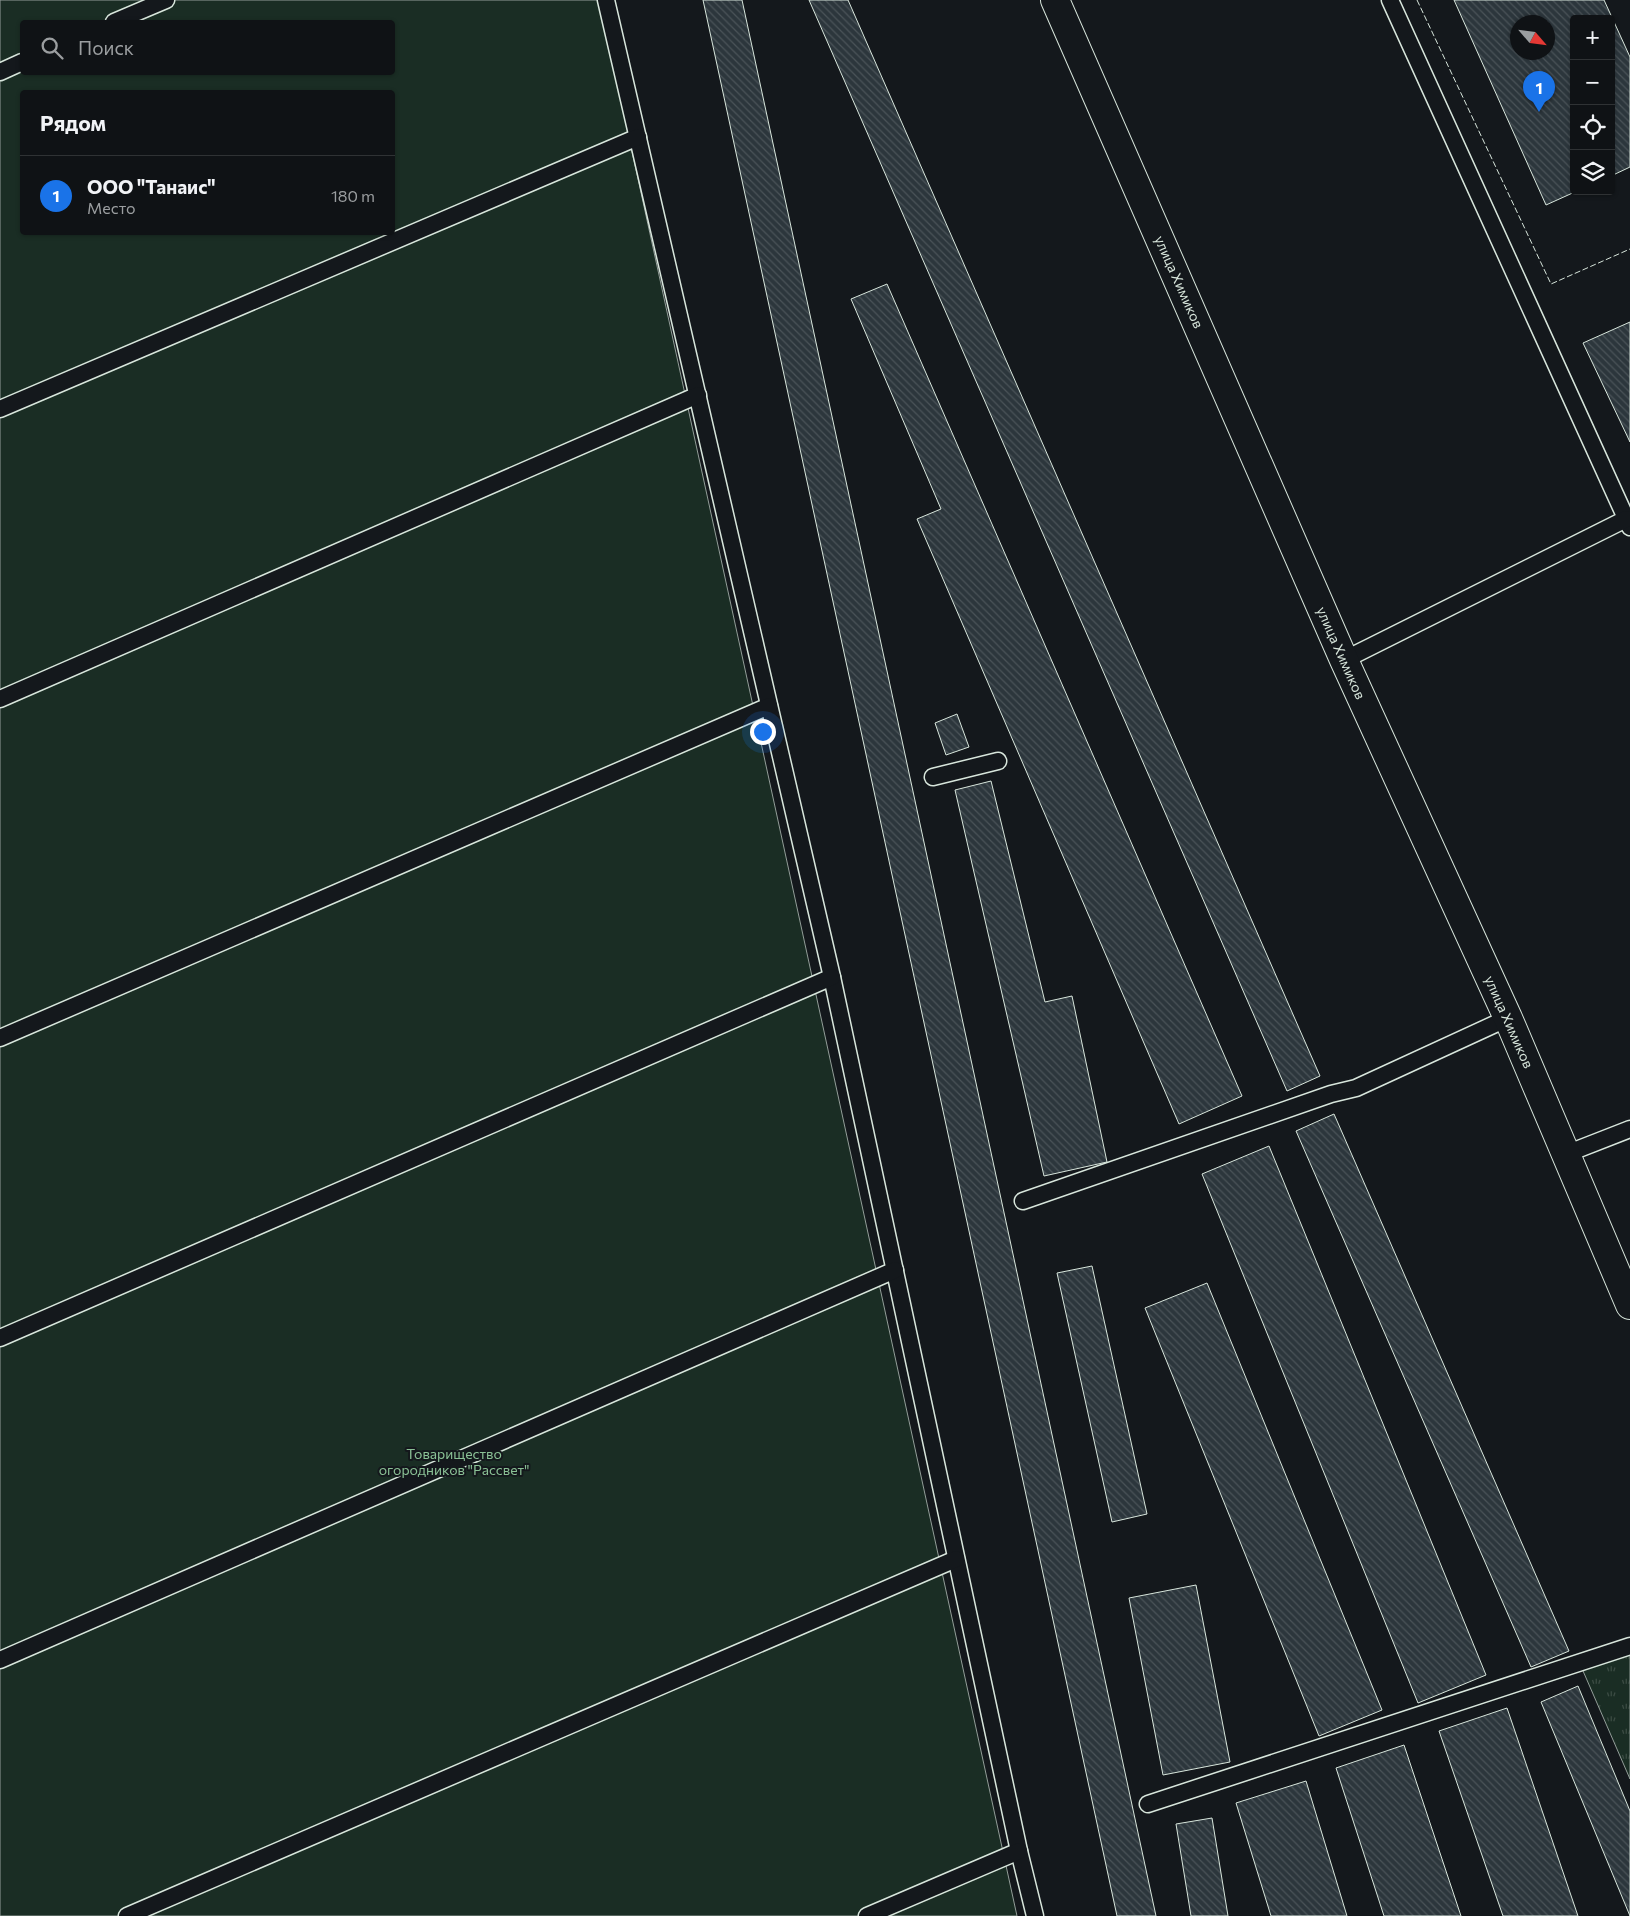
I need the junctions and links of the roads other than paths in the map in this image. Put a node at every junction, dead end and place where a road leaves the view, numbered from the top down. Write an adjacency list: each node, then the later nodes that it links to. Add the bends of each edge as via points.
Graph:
1 (166, 0): 5 (lane)
2 (606, 0): 8 (lane)
3 (1055, 0): 12 (street, улица Химиков)
4 (1390, 0): 11 (lane)
5 (119, 20)
6 (20, 63): 7 (lane)
7 (0, 72)
8 (638, 137): 9 (lane); 10 (lane)
9 (698, 395): 13 (lane); 14 (lane)
10 (0, 409)
11 (1628, 523): 12 (lane)
12 (1344, 660): 18 (street, улица Химиков)
13 (0, 699)
14 (769, 706): 17 (lane); 19 (lane)
15 (998, 761): 16 (lane)
16 (933, 777)
17 (832, 977): 23 (lane); 25 (lane)
18 (1508, 1018): 21 (street, улица Химиков); 22 (lane, via 1356,1088)
19 (0, 1038)
20 (1630, 1129): 21 (lane)
21 (1566, 1154): 24 (street, улица Химиков)
22 (1023, 1201)
23 (895, 1270): 26 (lane); 28 (lane)
24 (1630, 1305)
25 (0, 1338)
26 (956, 1559): 30 (lane); 31 (lane)
27 (1630, 1646): 29 (lane)
28 (0, 1660)
29 (1148, 1804)
30 (1019, 1850): 32 (lane); 33 (lane)
31 (127, 1916)
32 (867, 1916)
33 (1035, 1916)

